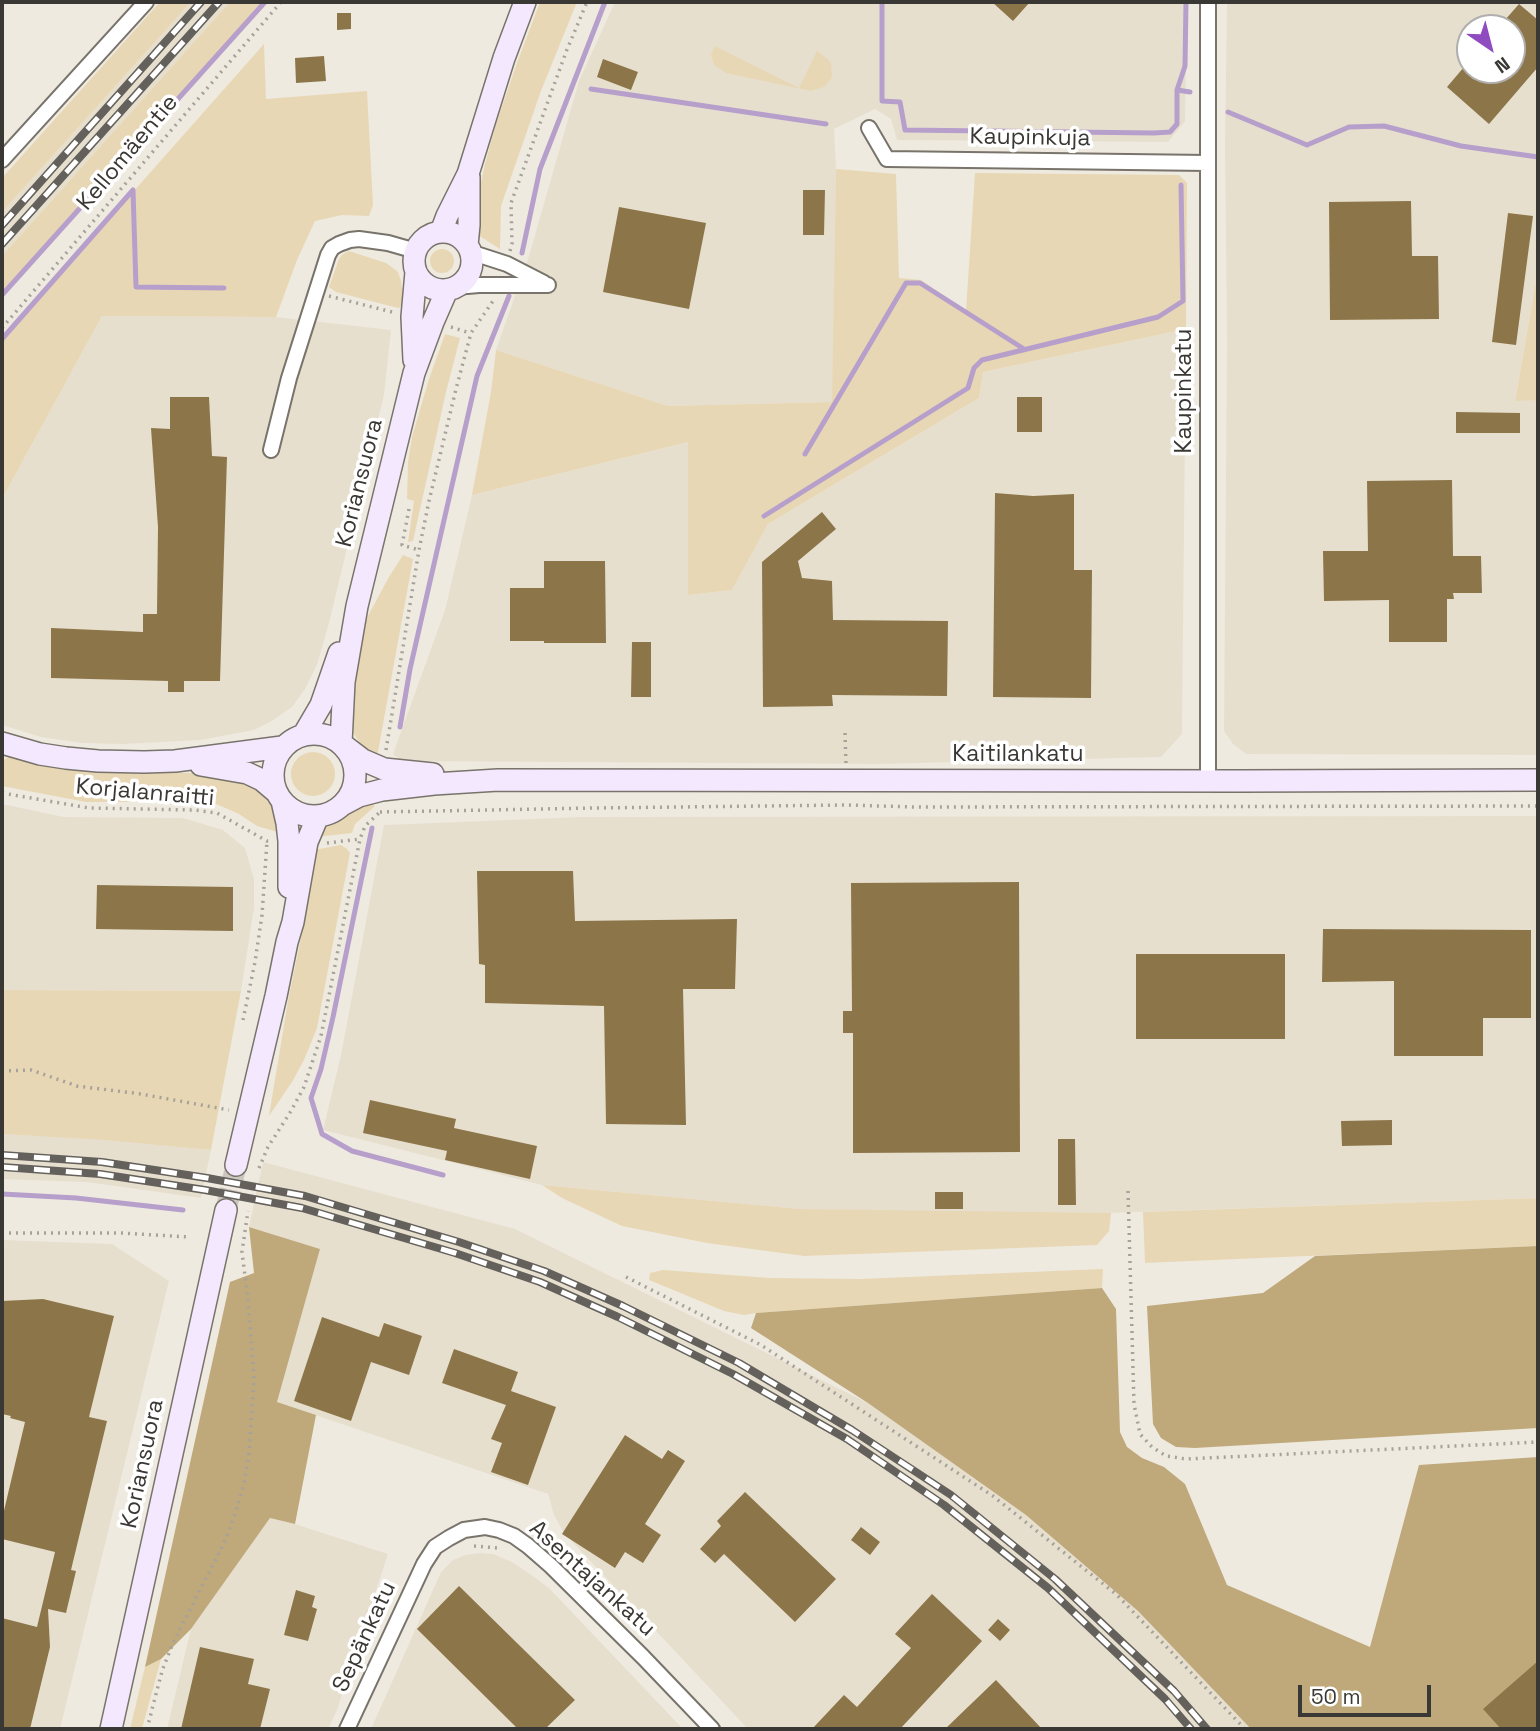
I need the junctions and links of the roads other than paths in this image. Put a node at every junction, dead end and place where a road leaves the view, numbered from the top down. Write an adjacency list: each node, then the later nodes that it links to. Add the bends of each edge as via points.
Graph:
1 (146, 2): 5 (street)
2 (525, 2): 7 (main road)
3 (1208, 2): 6 (street, Kaupinkatu)
4 (869, 128): 6 (street, Kaupinkuja, via 887,159)
5 (2, 160)
6 (1208, 163): 22 (street, Kaupinkatu)
7 (468, 174): 8 (main road); 9 (main road)
8 (441, 232): 9 (main road, via 456,235); 10 (main road, via 426,238)
9 (469, 248): 11 (main road, via 470,272); 11 (street, via 548,285)
10 (416, 261): 11 (main road, via 421,280 428,286); 12 (main road, Koriansuora); 13 (street, via 388,243 359,239 332,248 289,378)
11 (451, 289): 12 (main road, Koriansuora)
12 (414, 373): 14 (main road, Koriansuora)
13 (271, 450)
14 (357, 606): 15 (main road, Koriansuora, via 321,705); 17 (main road, Koriansuora, via 344,682)
15 (304, 734): 17 (main road, via 330,736); 18 (main road)
16 (2, 743): 19 (main road, via 66,758)
17 (343, 745): 20 (main road, Kaitilankatu, via 384,769); 24 (main road, via 355,769 355,781)
18 (282, 747): 19 (main road); 23 (main road, via 272,779)
19 (174, 761): 23 (main road, via 247,773)
20 (498, 780): 22 (main road, Kaitilankatu); 24 (main road, Kaitilankatu, via 394,789)
21 (1538, 780): 22 (main road, Kaitilankatu)
22 (1208, 781)
23 (278, 796): 25 (main road, via 292,810); 26 (main road, via 289,841)
24 (344, 804): 25 (main road)
25 (318, 816): 26 (main road, via 307,842)
26 (287, 942): 27 (main road)
27 (236, 1165)
28 (226, 1210): 30 (main road, Koriansuora)
29 (424, 1564): 31 (street, Sepänkatu); 32 (street, Asentajankatu, via 435,1547 464,1530 485,1527 514,1536 551,1566)
30 (111, 1729)
31 (347, 1729)
32 (712, 1729)

